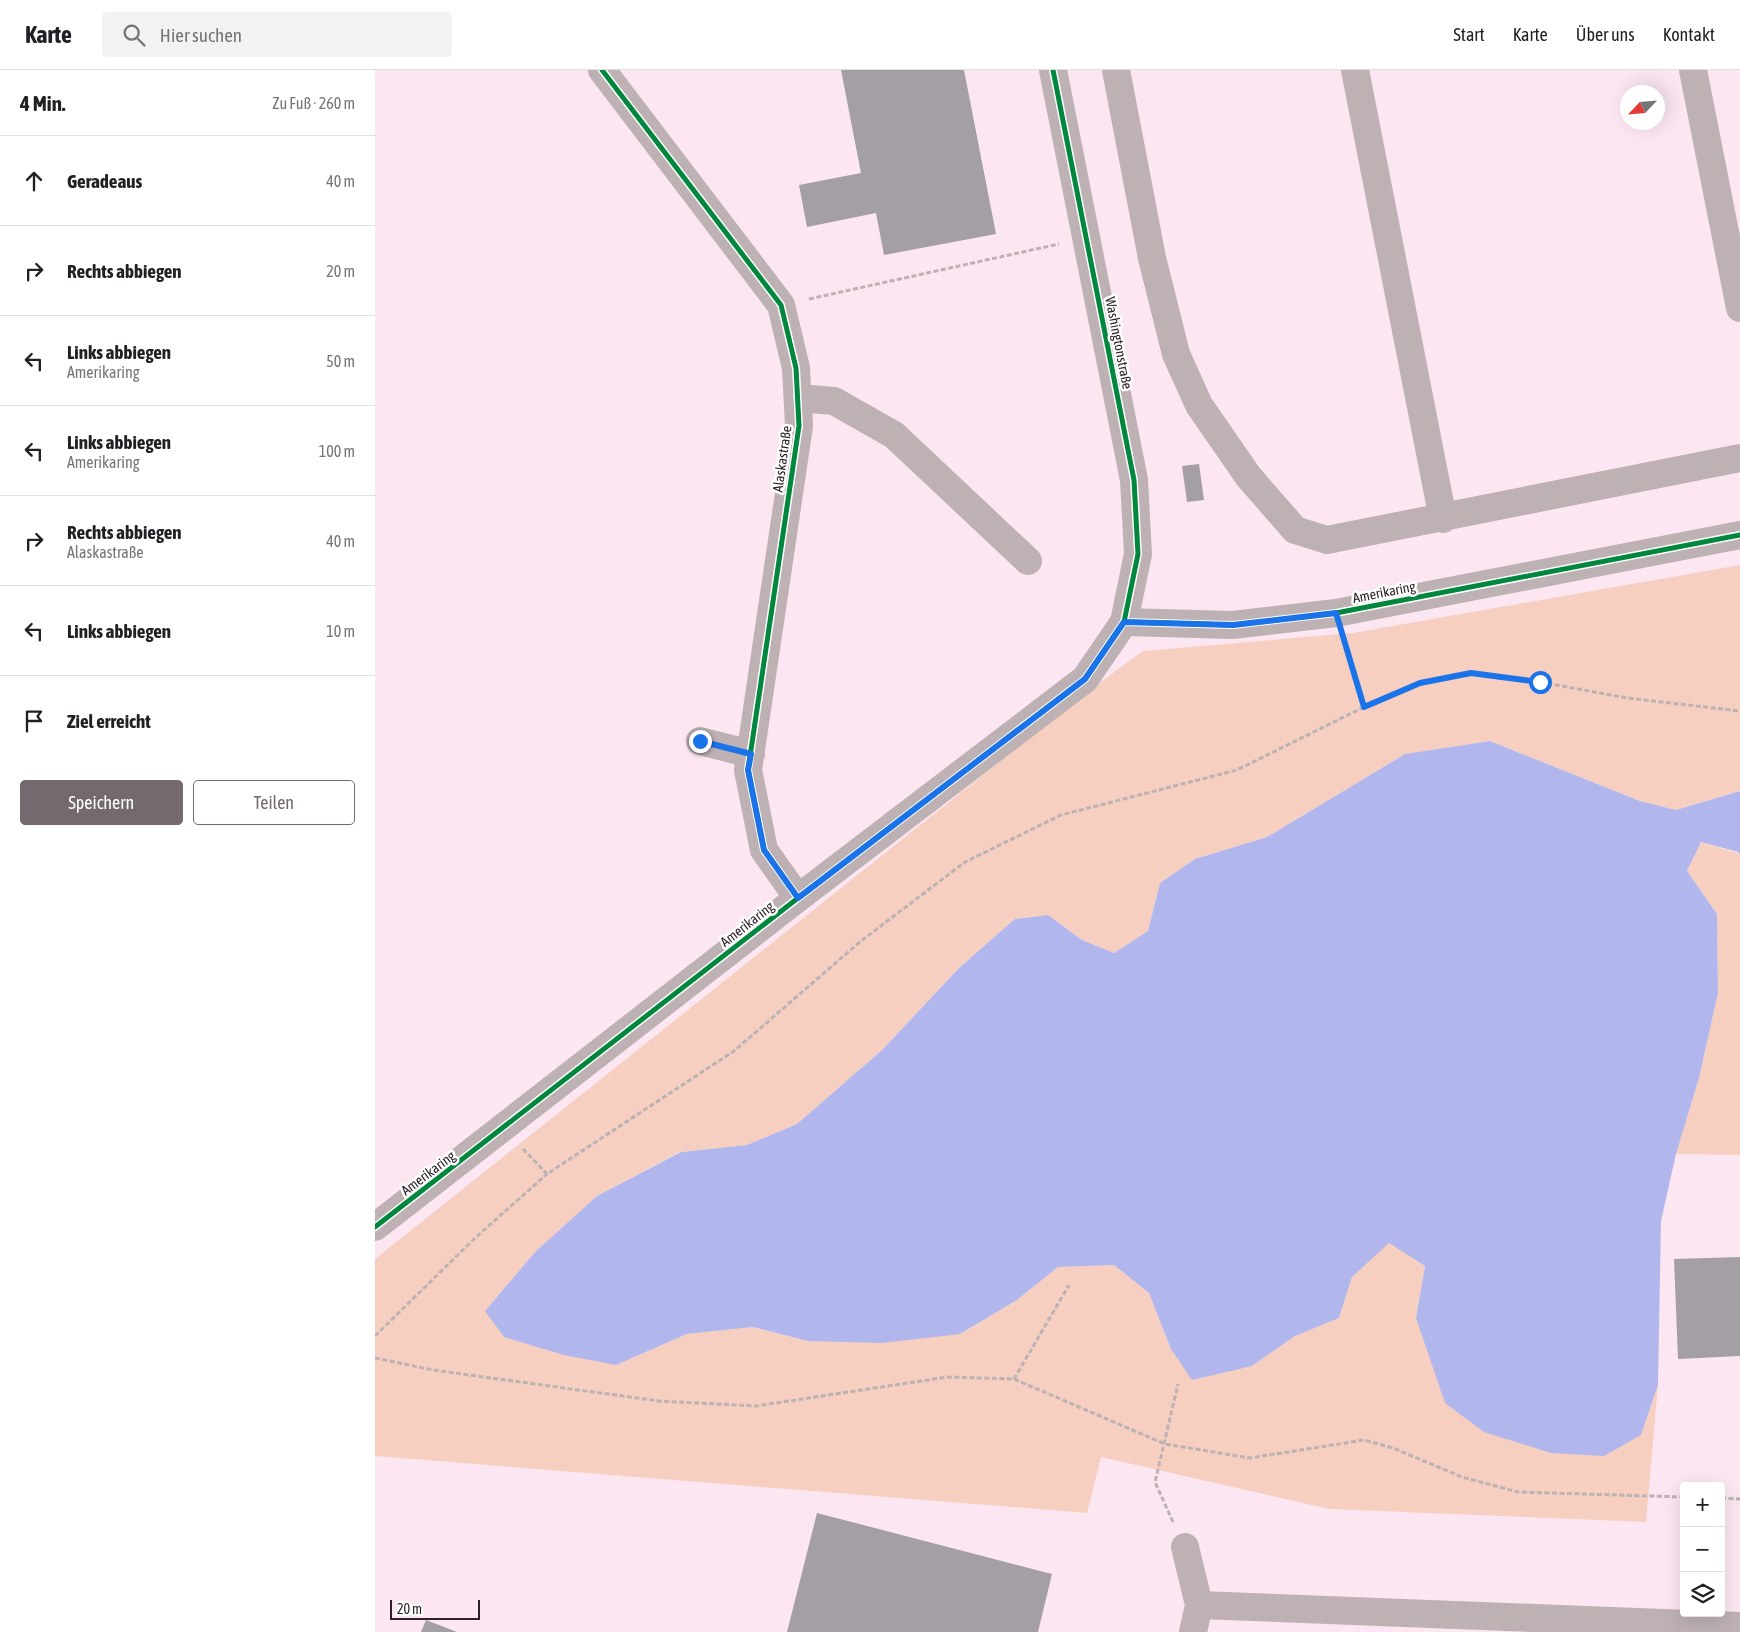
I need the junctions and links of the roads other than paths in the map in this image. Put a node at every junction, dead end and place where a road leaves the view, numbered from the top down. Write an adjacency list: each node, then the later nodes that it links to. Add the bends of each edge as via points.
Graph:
1 (602, 70): 7 (street, Alaskastraße, via 781,305 796,368)
2 (1053, 70): 12 (street, Washingtonstraße, via 1134,480 1138,554)
3 (1116, 70): 9 (street, via 1153,258 1176,354 1199,405 1248,476 1295,530 1327,540)
4 (1355, 70): 9 (street)
5 (1693, 70): 6 (street)
6 (1740, 308)
7 (798, 398): 11 (street, via 834,401 894,434); 14 (street, Alaskastraße, via 799,426)
8 (1740, 458): 9 (street)
9 (1443, 519)
10 (1740, 535): 12 (street, Amerikaring, via 1336,613 1233,625)
11 (1028, 560)
12 (1124, 622): 15 (street, Amerikaring, via 1085,679)
13 (700, 741): 14 (street)
14 (751, 754): 15 (street, Alaskastraße, via 748,770 764,850)
15 (798, 898): 16 (street, Amerikaring)
16 (375, 1227)
17 (1185, 1547): 18 (street)
18 (1199, 1605): 19 (street); 20 (street)
19 (1740, 1626)
20 (1193, 1632)

